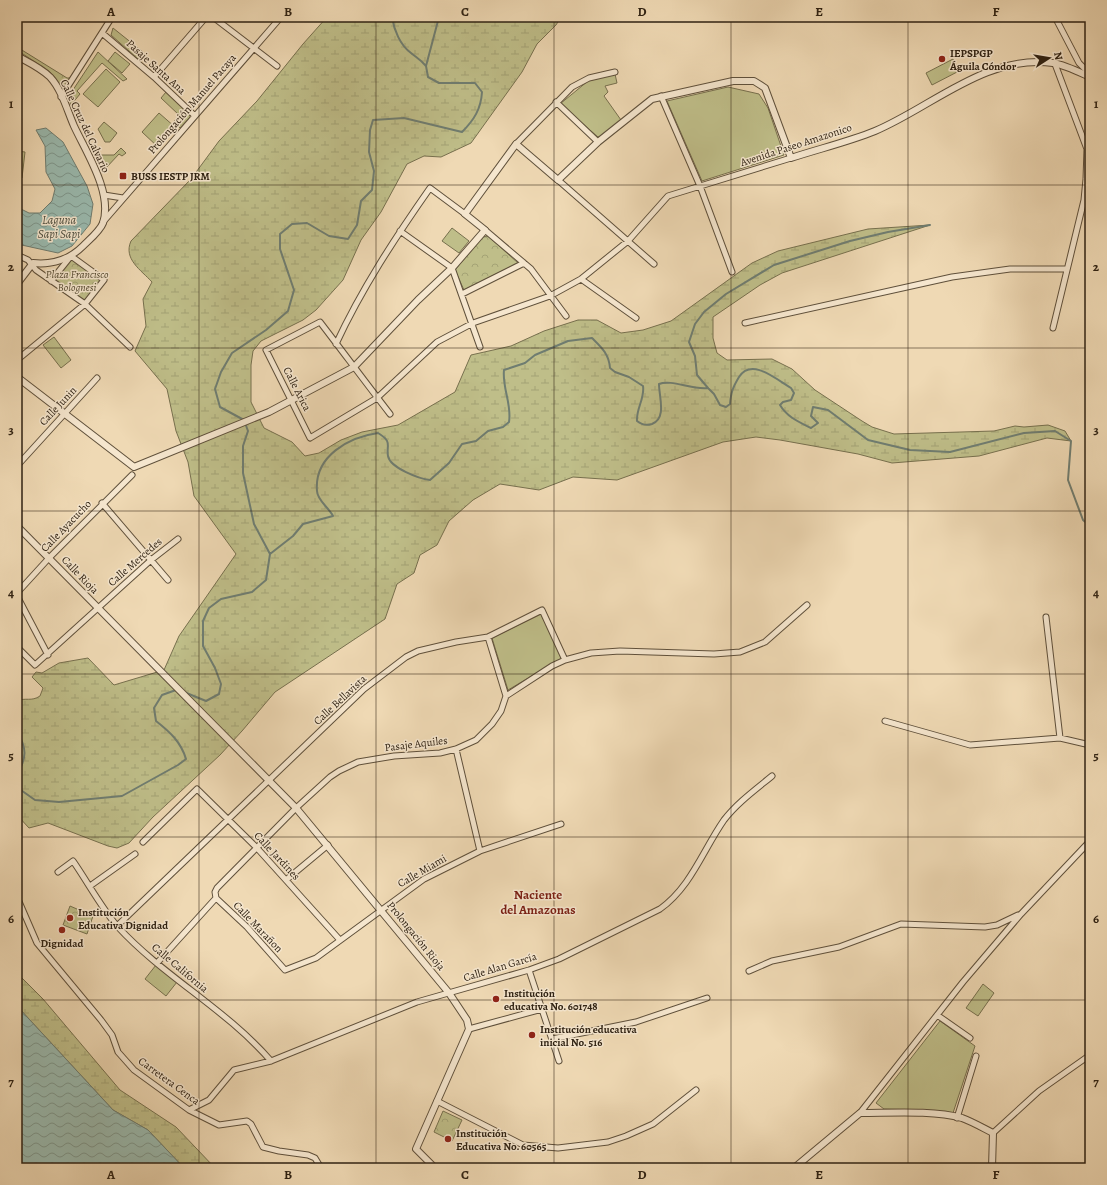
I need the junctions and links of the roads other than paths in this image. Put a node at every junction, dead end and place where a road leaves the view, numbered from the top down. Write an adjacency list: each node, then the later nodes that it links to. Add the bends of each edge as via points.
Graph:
1 (112, 17): 6 (street)
2 (206, 17): 13 (street)
3 (213, 17): 7 (street)
4 (281, 17): 7 (street, Prolongación Manuel Pacaya)
5 (1055, 17): 12 (street, via 1079,63)
6 (102, 33): 13 (street, Pasaje Santa Ana); 15 (street)
7 (254, 48): 10 (street); 17 (street, Prolongación Manuel Pacaya)
8 (17, 56): 15 (street, Calle Cruz del Calvario, via 50,77)
9 (1055, 64): 12 (street, Avenida Paseo Amazonico); 20 (street, Avenida Paseo Amazonico, via 1034,62 1002,67 979,75 875,131); 36 (street, via 1087,149 1084,200)
10 (278, 66)
11 (615, 72): 16 (street, via 580,82)
12 (1090, 76)
13 (154, 77): 17 (street, Pasaje Santa Ana)
14 (661, 96): 18 (street, via 652,99); 20 (street, via 733,80 754,81 765,88); 22 (street)
15 (61, 97): 23 (street, Calle Cruz del Calvario, via 98,177)
16 (556, 102): 18 (street); 19 (street)
17 (195, 116): 24 (street, Prolongación Manuel Pacaya)
18 (598, 142): 21 (street)
19 (516, 144): 21 (street); 25 (street, via 488,179)
20 (791, 158): 22 (street, Avenida Paseo Amazonico)
21 (558, 180): 29 (street)
22 (700, 186): 29 (street, Avenida Paseo Amazonico, via 668,196); 37 (street)
23 (104, 196): 24 (street); 26 (street, Calle Cruz del Calvario)
24 (123, 198): 26 (street, Prolongación Manuel Pacaya)
25 (465, 214): 27 (street); 28 (street, via 430,188)
26 (103, 223): 31 (street, via 88,242)
27 (485, 230): 32 (street); 35 (street)
28 (400, 231): 35 (street); 49 (street, via 353,307)
29 (628, 241): 34 (street); 38 (street, Avenida Paseo Amazonico)
30 (17, 255): 33 (street)
31 (71, 256): 33 (street, via 56,262); 39 (street); 43 (street, via 104,280)
32 (524, 263): 41 (street); 42 (street)
33 (33, 264): 39 (street, via 36,270); 40 (street)
34 (654, 264)
35 (452, 268): 41 (street); 53 (street)
36 (1066, 269): 46 (street, via 1010,269 952,277); 48 (street)
37 (732, 272)
38 (581, 279): 42 (street, Avenida Paseo Amazonico); 45 (street)
39 (51, 280): 43 (street)
40 (17, 284)
41 (462, 294): 47 (street)
42 (550, 296): 44 (street); 47 (street, Avenida Paseo Amazonico)
43 (85, 304): 50 (street); 52 (street)
44 (566, 316)
45 (636, 318)
46 (745, 322)
47 (473, 323): 51 (street); 56 (street, Avenida Paseo Amazonico, via 437,342)
48 (1053, 328)
49 (336, 344): 53 (street); 57 (street, Calle Arica, via 320,322 266,350)
50 (130, 347)
51 (480, 347)
52 (17, 360)
53 (354, 367): 56 (street); 57 (street)
54 (17, 377): 58 (street)
55 (97, 378): 58 (street, Calle Junin)
56 (378, 398): 59 (street); 60 (street, Avenida Paseo Amazonico)
57 (291, 401): 58 (street, via 134,467); 60 (street, Calle Arica)
58 (64, 414): 61 (street, Calle Junin)
59 (390, 414)
60 (310, 438)
61 (17, 466)
62 (132, 475): 63 (street, Calle Ayacucho)
63 (102, 503): 66 (street, Calle Ayacucho); 67 (street)
64 (17, 526): 66 (street, Calle Rioja)
65 (178, 539): 67 (street, Calle Mercedes)
66 (49, 558): 69 (street, Calle Ayacucho); 71 (street, Calle Rioja)
67 (151, 560): 68 (street); 71 (street, Calle Mercedes)
68 (168, 580)
69 (17, 595): 75 (street)
70 (807, 605): 76 (street, via 764,642 740,652 714,654 620,651 591,653)
71 (98, 608): 75 (street, Calle Mercedes); 82 (street, Calle Rioja)
72 (1046, 616): 79 (street)
73 (488, 637): 76 (street, Calle Bellavista, via 542,610); 77 (street); 84 (street, Calle Bellavista, via 418,651 406,657 364,689)
74 (17, 647): 75 (street, Calle Mercedes, via 35,666)
75 (48, 655)
76 (565, 660): 77 (street, via 536,675)
77 (506, 696): 81 (street, Pasaje Aquiles, via 500,711 484,734)
78 (885, 721): 79 (street, via 970,745)
79 (1060, 738): 80 (street)
80 (1090, 744)
81 (456, 749): 85 (street, Pasaje Aquiles, via 350,764 330,777); 92 (street)
82 (251, 762): 84 (street, Prolongación Rioja)
83 (772, 776): 105 (street, Calle Alan García, via 737,805 724,820 696,868 670,902 654,913 559,959)
84 (269, 781): 85 (street, Prolongación Rioja); 86 (street, Calle Bellavista)
85 (296, 808): 90 (street, Prolongación Rioja); 91 (street, Pasaje Aquiles)
86 (228, 820): 89 (street, Calle Jardines, via 197,789); 91 (street, Calle Jardines); 101 (street, Calle Bellavista)
87 (560, 824): 92 (street, Calle Miami)
88 (1090, 841): 100 (street)
89 (143, 842)
90 (328, 845): 95 (street); 99 (street, Prolongación Rioja)
91 (257, 848): 95 (street, Calle Jardines); 98 (street, Pasaje Aquiles, via 218,888 215,892)
92 (480, 851): 99 (street, Calle Miami, via 424,879)
93 (135, 854): 96 (street)
94 (58, 872): 96 (street, Calle California, via 73,861)
95 (286, 880): 102 (street, Calle Jardines)
96 (90, 886): 101 (street, Calle California)
97 (17, 897): 120 (street, Carretera Cenca, via 37,943 102,1020 112,1035 118,1052 134,1070)
98 (216, 899): 103 (street, Pasaje Aquiles); 104 (street, Calle Marañon, via 244,924)
99 (381, 909): 102 (street, Calle Miami); 107 (street, Prolongación Rioja)
100 (1021, 914): 106 (street, via 985,926 901,924 839,947 772,961); 110 (street)
101 (117, 926): 103 (street, Calle California)
102 (339, 940): 104 (street, Calle Miami, via 316,958)
103 (157, 962): 116 (street, Calle California, via 254,1042)
104 (285, 970)
105 (529, 970): 107 (street, Calle Alan García); 109 (street)
106 (749, 971)
107 (449, 993): 111 (street, Prolongación Rioja, via 467,1020); 116 (street, Calle Alan García, via 391,1011)
108 (707, 998): 113 (street, via 641,1021)
109 (542, 1010): 111 (street); 113 (street)
110 (937, 1015): 112 (street); 121 (street)
111 (469, 1029): 119 (street)
112 (970, 1038)
113 (552, 1039): 117 (street)
114 (1090, 1055): 123 (street, via 1039,1091)
115 (976, 1056): 122 (street)
116 (271, 1061): 120 (street, Calle Alan García, via 234,1070 209,1100)
117 (559, 1061)
118 (696, 1090): 119 (street, via 653,1124 632,1134 608,1142 558,1148 523,1145)
119 (437, 1101): 125 (street, via 417,1150)
120 (189, 1110): 124 (street, Carretera Cenca, via 219,1125 247,1121 263,1146 308,1155 315,1158)
121 (860, 1113): 122 (street, via 924,1113); 126 (street)
122 (958, 1118): 123 (street)
123 (993, 1133): 127 (street)
124 (321, 1168)
125 (435, 1168)
126 (794, 1168)
127 (992, 1168)

